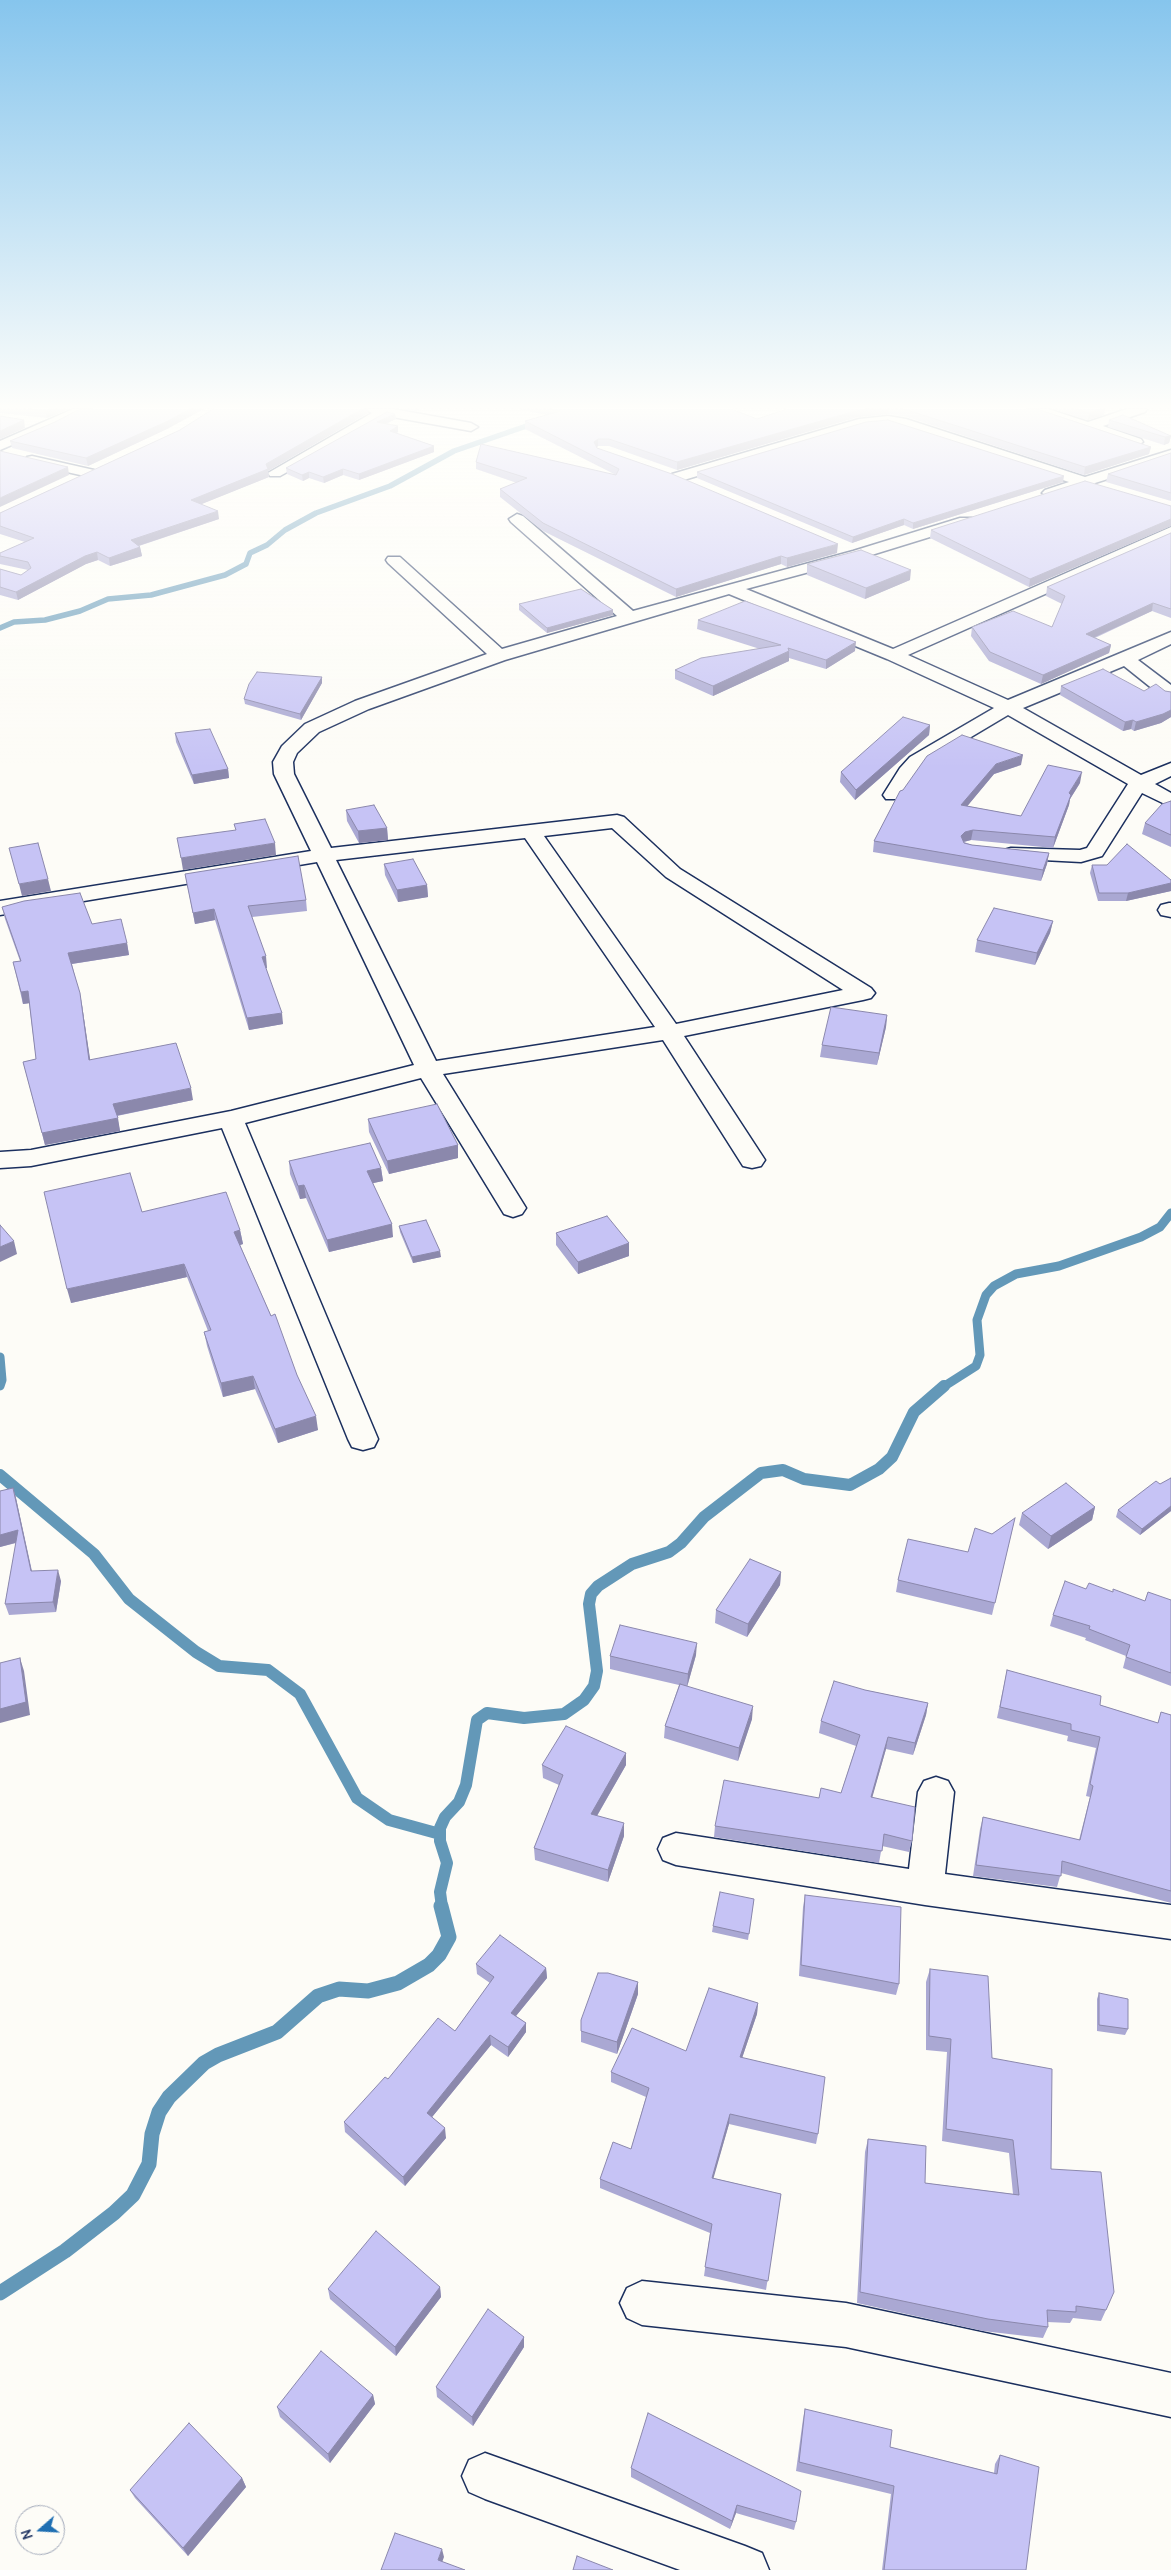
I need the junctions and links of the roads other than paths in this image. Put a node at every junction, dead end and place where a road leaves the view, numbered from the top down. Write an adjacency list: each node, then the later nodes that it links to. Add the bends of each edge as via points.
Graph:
1 (528, 529): 8 (street)
2 (939, 529): 5 (street)
3 (1171, 532): 10 (street)
4 (831, 542): 5 (street)
5 (859, 554): 7 (street)
6 (394, 560): 11 (street)
7 (730, 588): 8 (street); 10 (street)
8 (630, 618): 11 (street)
9 (1171, 637): 12 (street)
10 (892, 655): 14 (street)
11 (499, 656): 21 (street, via 362,705 312,728 299,738 283,762 284,774)
12 (1126, 659): 13 (street); 14 (street)
13 (1171, 694)
14 (1008, 707): 16 (street); 17 (street, via 917,761)
15 (1171, 769): 16 (street)
16 (1138, 784): 18 (street); 20 (street, via 1098,848 1088,855 1041,856)
17 (893, 795)
18 (1171, 801)
19 (531, 832): 21 (street); 23 (street); 23 (street, via 617,821 673,873 863,993)
20 (991, 851)
21 (324, 855): 22 (street); 24 (street)
22 (0, 908)
23 (670, 1032): 24 (street); 27 (street)
24 (428, 1069): 25 (street); 28 (street)
25 (231, 1119): 26 (street, via 31,1158); 29 (street)
26 (0, 1160)
27 (752, 1160)
28 (514, 1208)
29 (363, 1439)
30 (936, 1792): 32 (street)
31 (676, 1848): 32 (street)
32 (925, 1888): 33 (street)
33 (1171, 1922)
34 (642, 2303): 35 (street, via 846,2325)
35 (1171, 2395)
36 (485, 2476): 37 (street)
37 (745, 2570)

